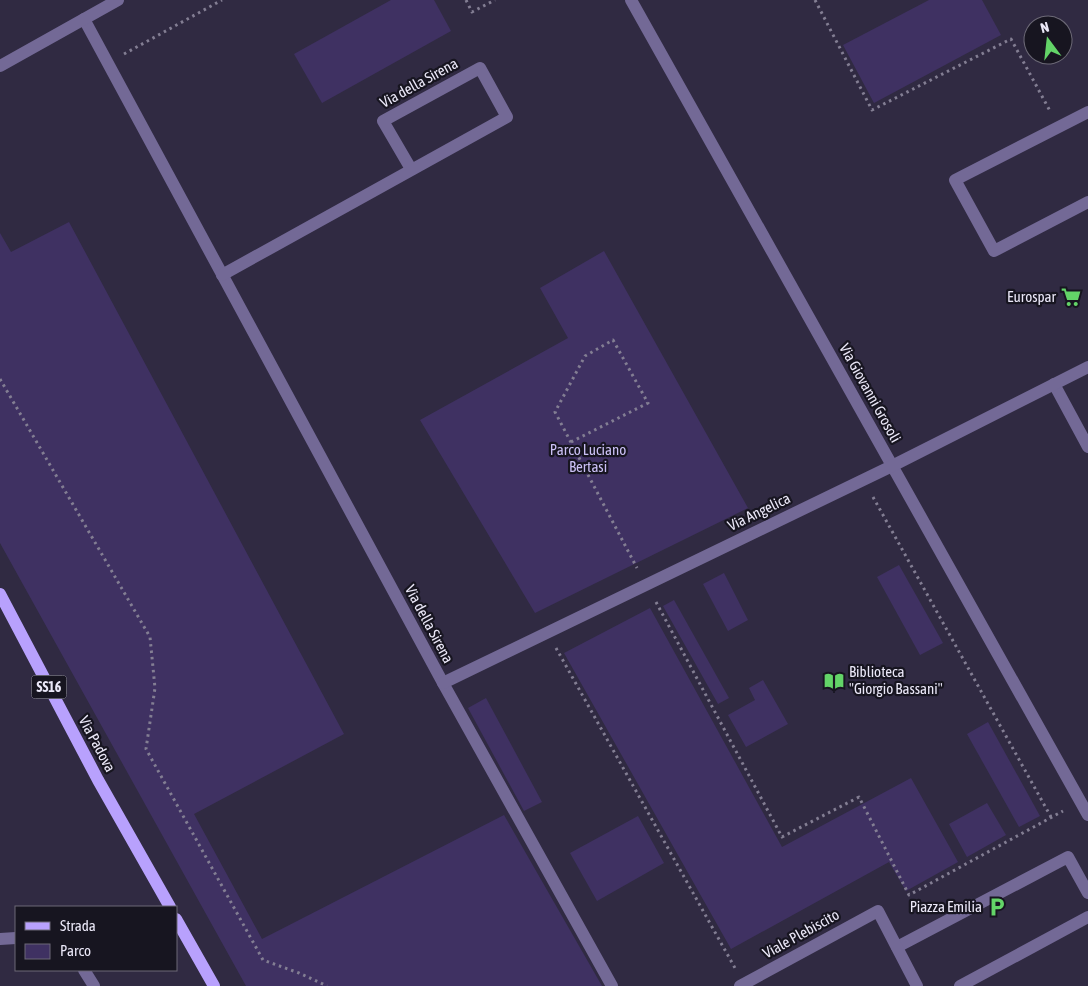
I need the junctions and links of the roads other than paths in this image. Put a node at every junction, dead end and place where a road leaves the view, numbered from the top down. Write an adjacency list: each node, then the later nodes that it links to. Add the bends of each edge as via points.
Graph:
1 (118, 0): 3 (street)
2 (632, 0): 12 (street, Via Giovanni Grosoli)
3 (84, 19): 4 (street); 8 (street, Via della Sirena)
4 (0, 66)
5 (1088, 112): 7 (street, via 955,180 994,251)
6 (412, 169): 6 (street, Via della Sirena, via 507,117 480,68 383,121); 8 (street, Via della Sirena)
7 (1088, 202)
8 (222, 274): 14 (street, Via della Sirena)
9 (1088, 367): 10 (street, Via Angelica)
10 (1054, 384): 11 (street); 12 (street, Via Angelica)
11 (1088, 447)
12 (892, 466): 14 (street, Via Angelica); 15 (street, Via Giovanni Grosoli)
13 (0, 594): 17 (main road, Via Padova / SS16, via 98,780)
14 (443, 683): 27 (street, Via della Sirena)
15 (1088, 815)
16 (1088, 893): 22 (street, via 1068,857)
17 (169, 906)
18 (1088, 918): 29 (street)
19 (178, 923): 26 (main road)
20 (15, 938): 21 (street)
21 (0, 940)
22 (897, 948): 24 (street, Viale Plebiscito, via 878,911); 28 (street)
23 (85, 971): 25 (street)
24 (742, 985)
25 (94, 986)
26 (214, 986)
27 (612, 986)
28 (917, 986)
29 (960, 986)

